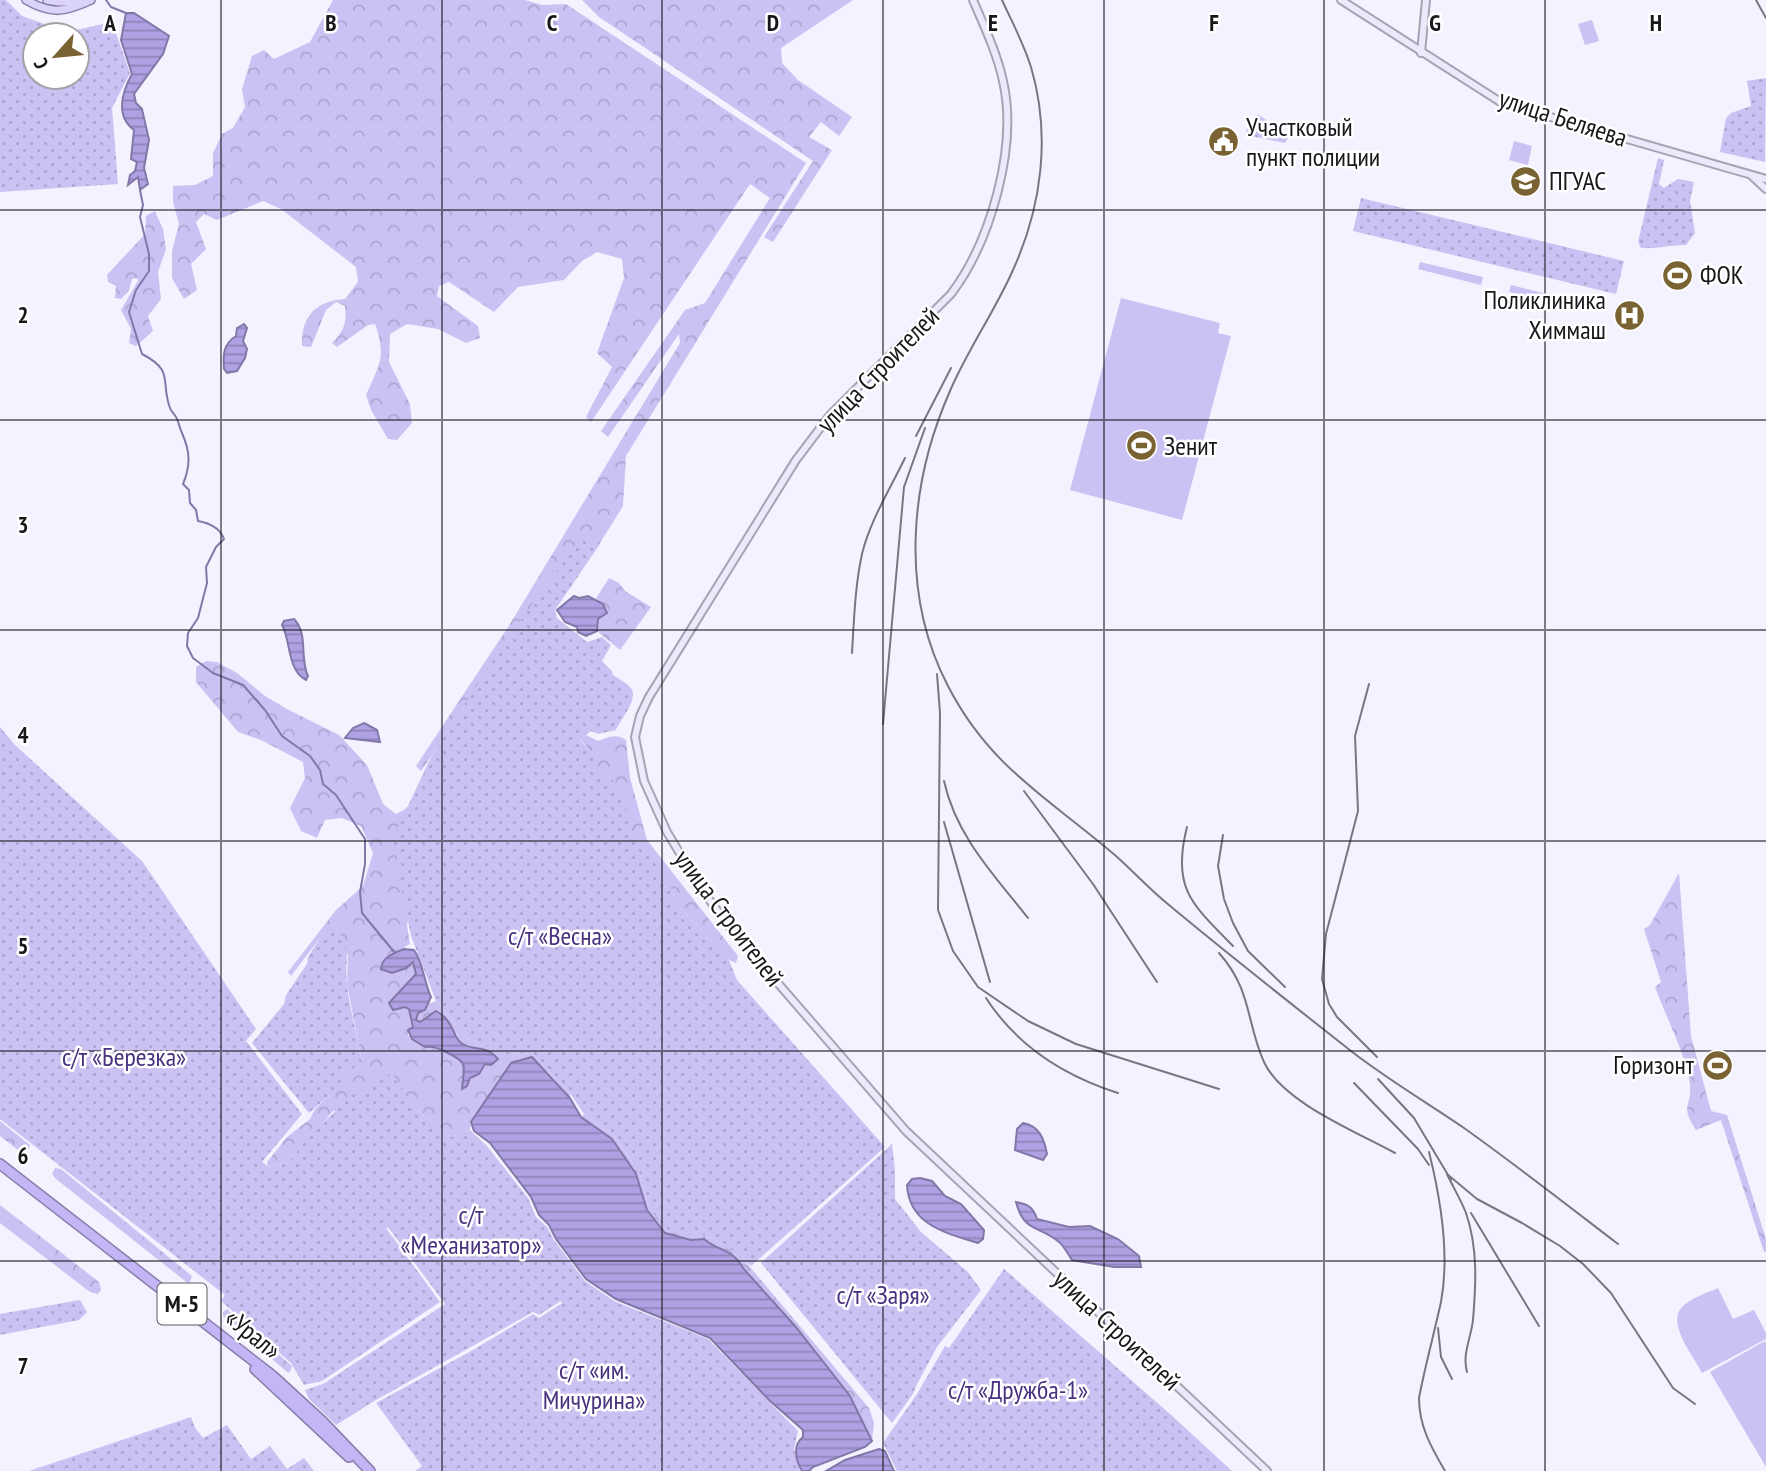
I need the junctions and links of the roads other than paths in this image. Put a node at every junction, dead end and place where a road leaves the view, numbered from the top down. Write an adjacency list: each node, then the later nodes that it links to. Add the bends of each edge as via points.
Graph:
1 (26, 0): 3 (main road, via 39,8 62,11)
2 (47, 0): 3 (main road)
3 (90, 0)
4 (974, 0): 15 (main road, улица Строителей, via 1003,81 1006,155 994,202 966,272 951,293 830,415 796,460 649,697 635,737 638,757 667,832 702,890 906,1131)
5 (1341, 0): 7 (main road, улица Беляева)
6 (1426, 0): 7 (main road)
7 (1421, 53): 8 (main road, улица Беляева, via 1502,103)
8 (1751, 175): 9 (main road, улица Беляева); 10 (main road)
9 (1766, 179)
10 (1766, 189)
11 (0, 1164): 14 (highway, «Урал» / М-5, via 273,1376)
12 (0, 1170): 13 (highway, «Урал» / М-5, via 230,1348)
13 (363, 1471)
14 (370, 1471)
15 (1267, 1471)

